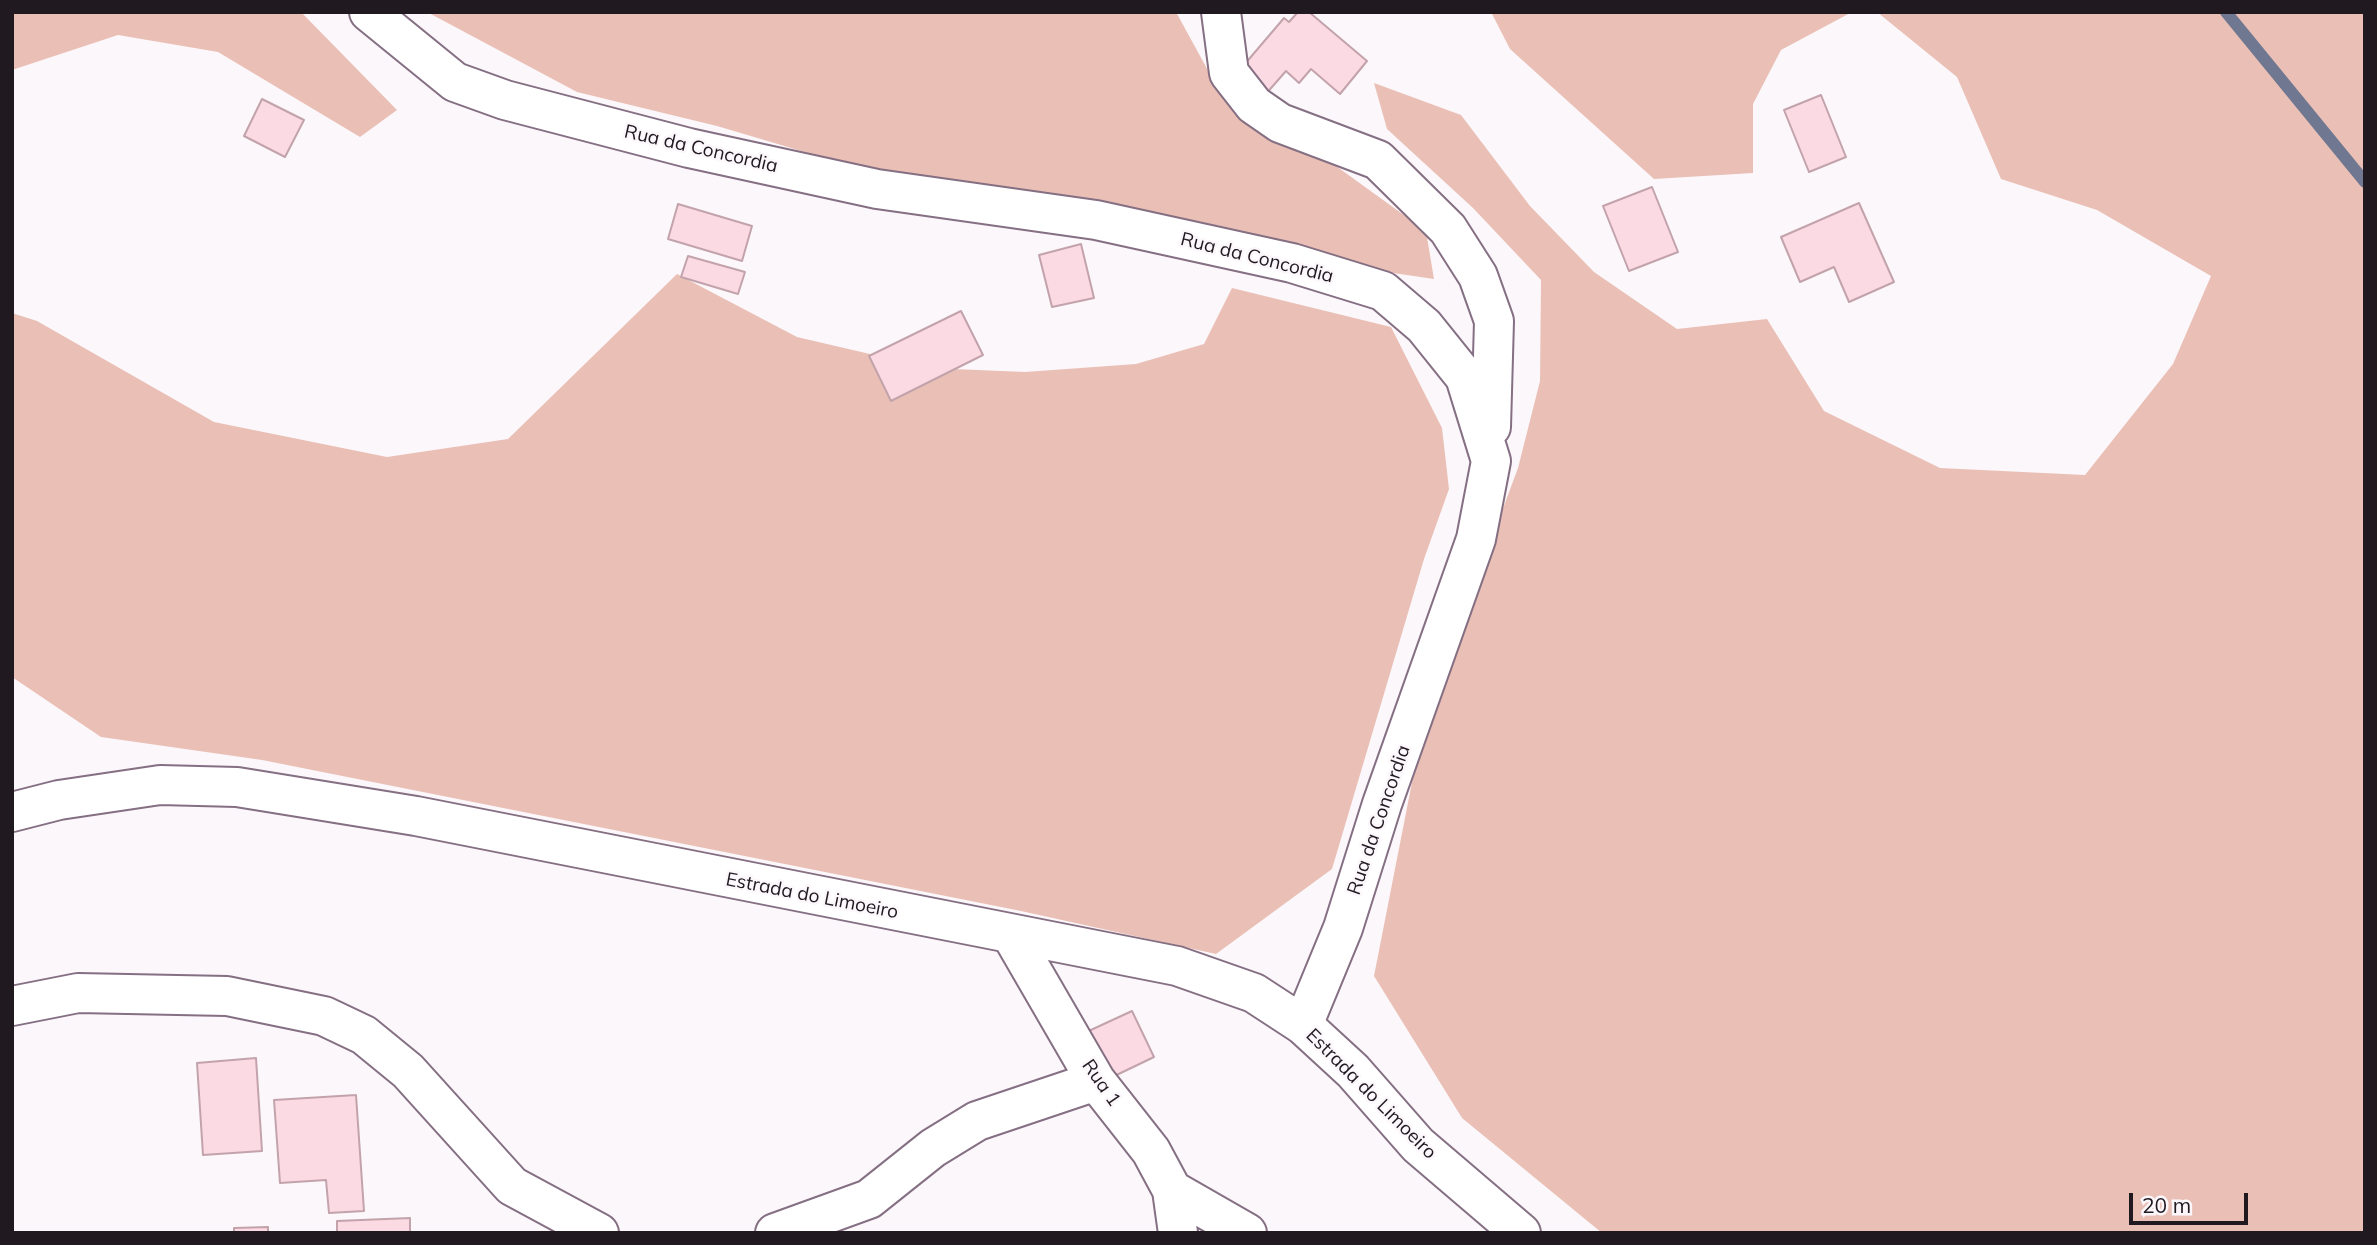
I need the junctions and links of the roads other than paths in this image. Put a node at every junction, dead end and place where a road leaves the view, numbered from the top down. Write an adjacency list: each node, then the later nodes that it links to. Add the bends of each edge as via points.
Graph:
1 (369, 12): 3 (street, Rua da Concordia, via 455,82 505,100 689,148 877,189 1096,220 1292,263 1383,291 1424,326 1465,377)
2 (1221, 12): 3 (street, via 1229,73 1254,105 1280,123 1378,160 1448,229 1478,276 1494,321)
3 (1491, 461): 7 (street, Rua da Concordia, via 1476,539 1343,928)
4 (12, 812): 5 (street, Estrada do Limoeiro, via 160,785 237,787 416,816)
5 (1012, 936): 7 (street, Estrada do Limoeiro, via 1177,966 1254,993); 8 (street, Rua 1)
6 (12, 1006): 10 (street, via 78,993 228,996 324,1016 364,1035 408,1071 512,1186)
7 (1303, 1025): 14 (street, Estrada do Limoeiro, via 1353,1071 1418,1145)
8 (1096, 1081): 9 (street, Rua 1, via 1151,1151); 11 (street, via 977,1121 933,1148 869,1199)
9 (1172, 1190): 12 (street, Rua 1); 13 (street)
10 (598, 1233)
11 (775, 1233)
12 (1178, 1233)
13 (1247, 1233)
14 (1521, 1233)

